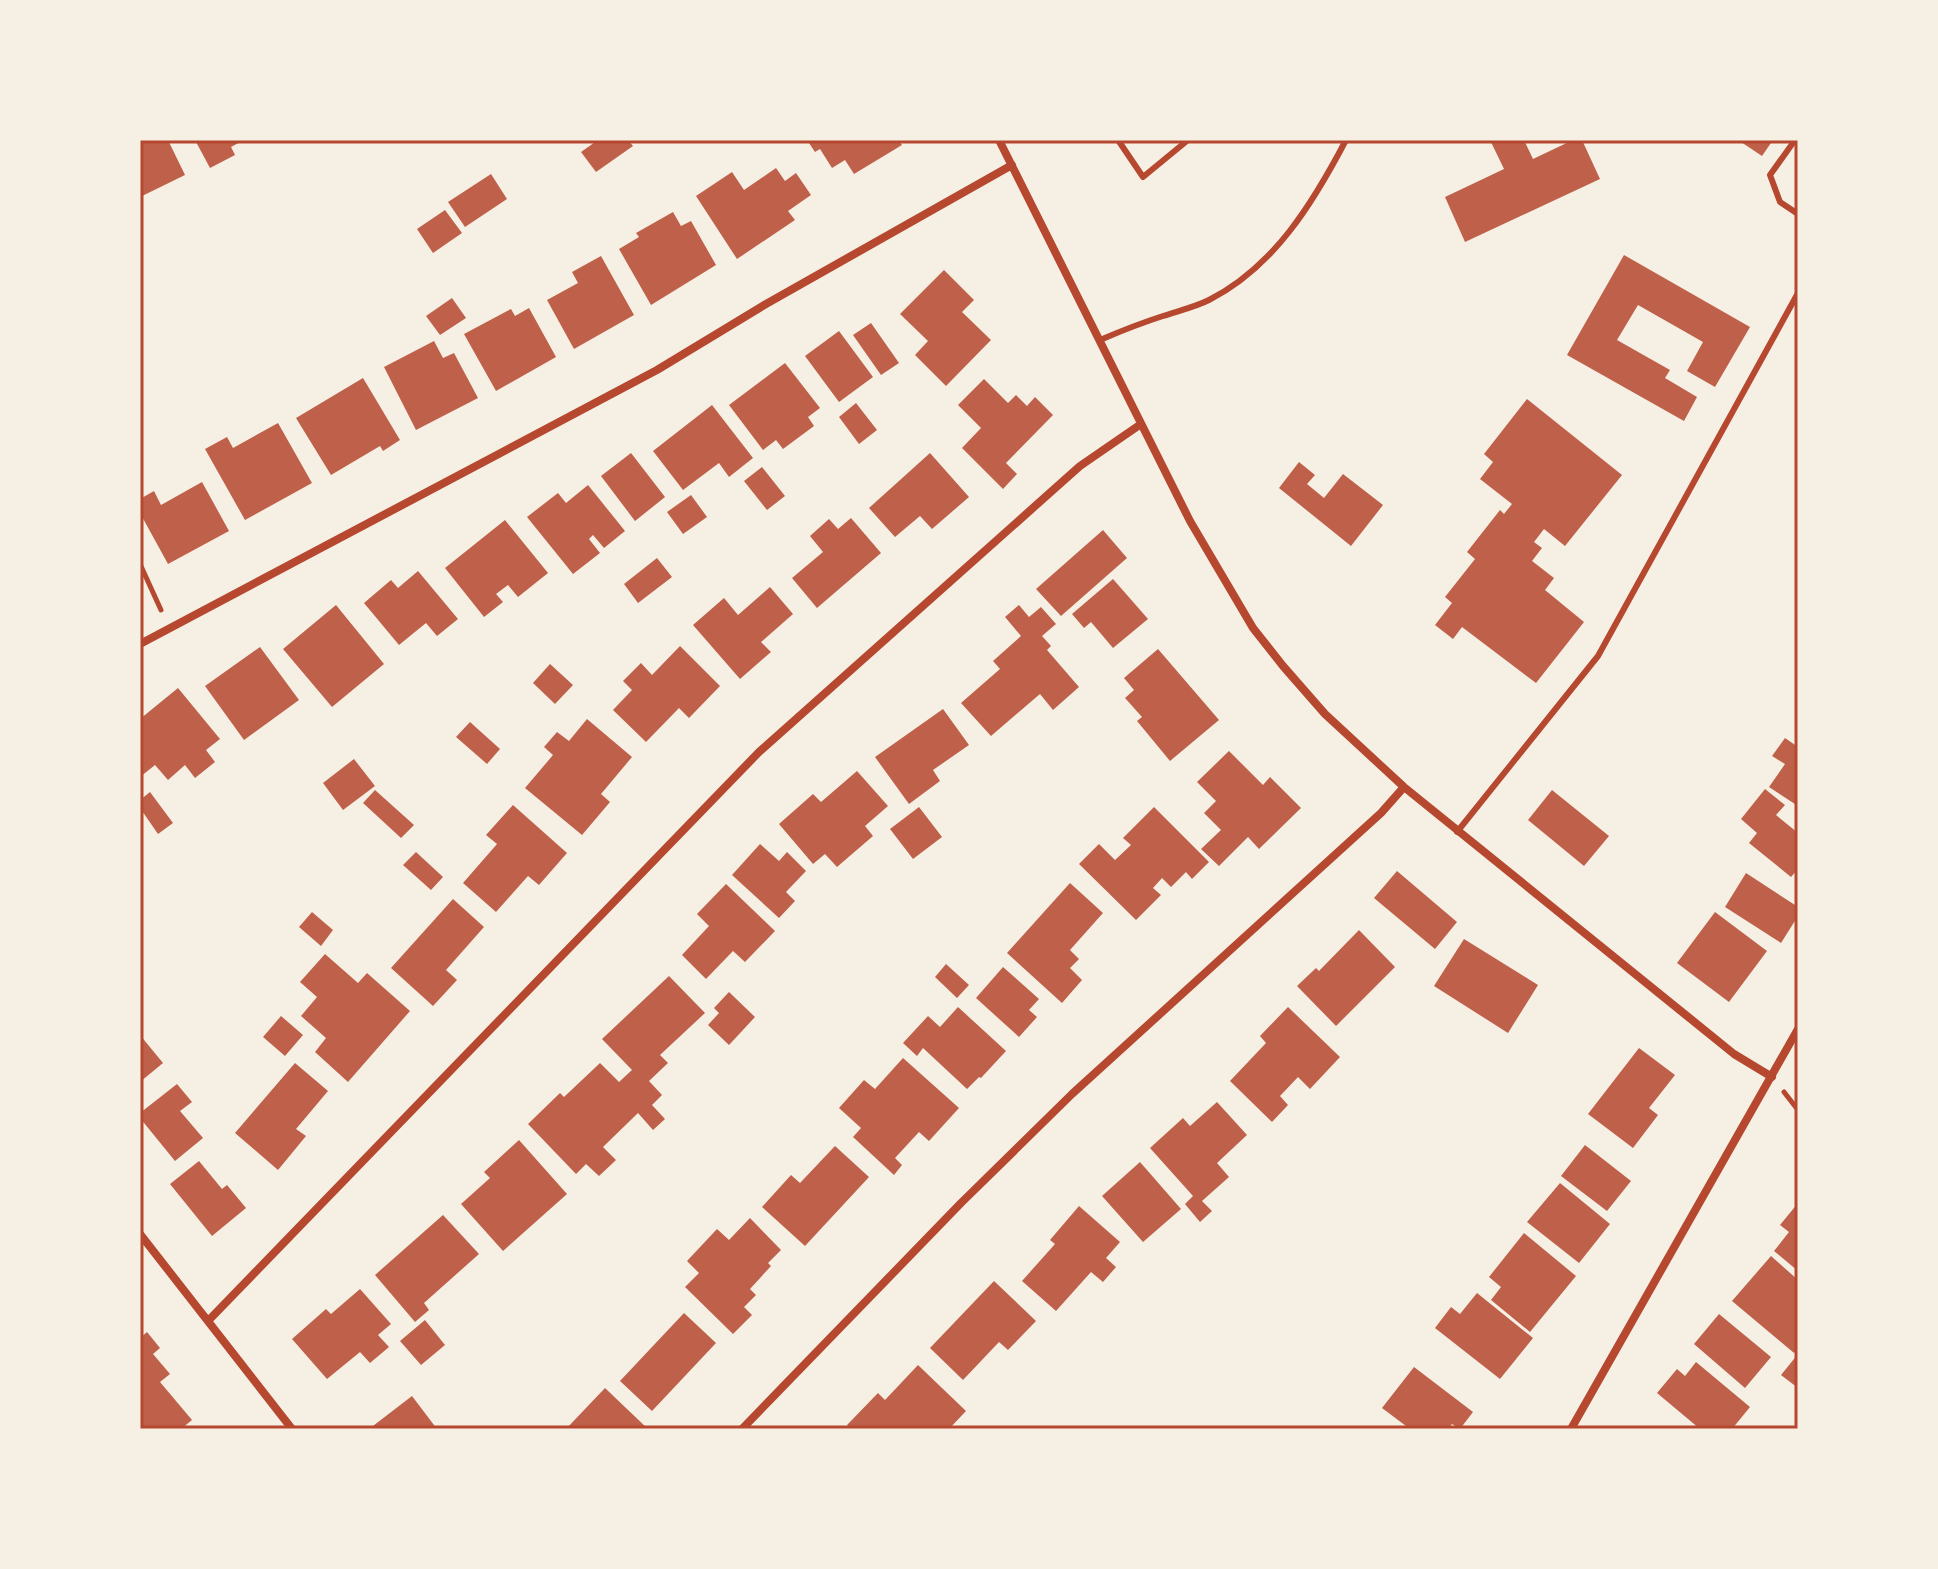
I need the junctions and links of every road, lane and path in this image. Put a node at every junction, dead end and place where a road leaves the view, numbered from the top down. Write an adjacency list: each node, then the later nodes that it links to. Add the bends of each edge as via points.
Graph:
1 (999, 140): 6 (street)
2 (1118, 140): 3 (lane, via 1143,177)
3 (1188, 140)
4 (1346, 140): 9 (lane, via 1296,222 1243,280 1206,302)
5 (1795, 140): 7 (lane, via 1770,175 1780,202)
6 (1012, 165): 9 (street); 12 (street, via 657,370)
7 (1798, 214)
8 (1798, 293): 15 (lane, via 1598,656)
9 (1100, 340): 10 (street)
10 (1141, 424): 14 (street, via 1253,628 1325,714); 19 (street, via 1080,466 759,752)
11 (140, 564): 12 (path)
12 (170, 629): 13 (street)
13 (140, 644)
14 (1404, 787): 15 (street); 21 (street, via 1061,1105)
15 (1457, 832): 17 (street, via 1734,1054)
16 (1798, 1029): 17 (street)
17 (1772, 1077): 22 (street)
18 (140, 1234): 19 (street)
19 (208, 1321): 20 (street)
20 (292, 1429)
21 (742, 1429)
22 (1571, 1429)

